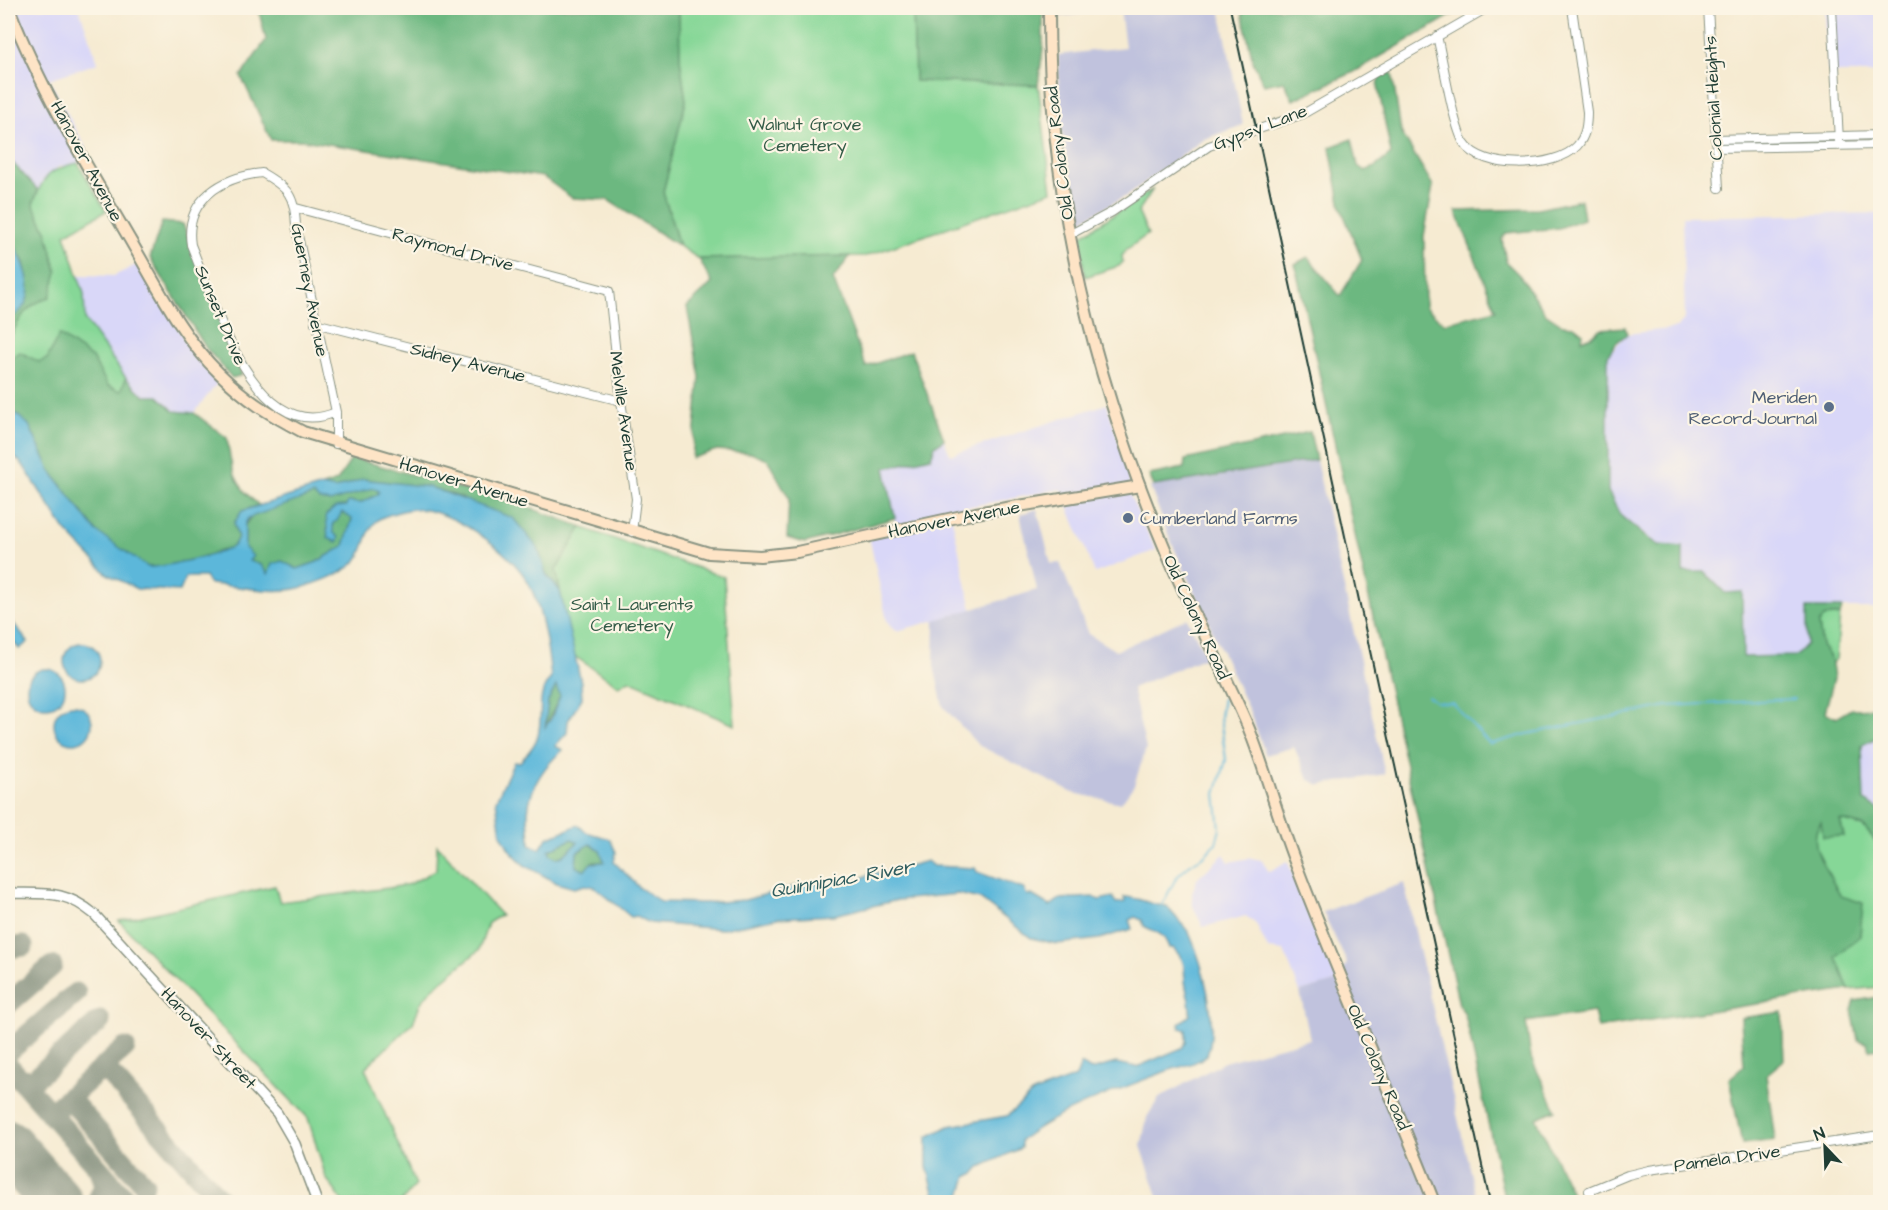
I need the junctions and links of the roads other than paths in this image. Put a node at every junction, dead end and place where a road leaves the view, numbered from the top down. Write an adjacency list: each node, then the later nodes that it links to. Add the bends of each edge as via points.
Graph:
1 (11, 8): 23 (main road, Hanover Avenue, via 79,153 191,339 217,371 259,409)
2 (1049, 8): 18 (main road, Old Colony Road, via 1052,108)
3 (1487, 8): 7 (street, Gypsy Lane)
4 (1572, 8): 7 (street, via 1587,128 1578,146 1547,161 1504,163 1474,154 1461,135)
5 (1708, 8): 10 (street, Colonial Heights)
6 (1832, 8): 11 (street)
7 (1437, 36): 18 (street, Gypsy Lane, via 1303,114 1226,139 1197,153 1112,212)
8 (1881, 135): 11 (street)
9 (1757, 138): 10 (street); 11 (street); 13 (street)
10 (1715, 139): 14 (street, Colonial Heights)
11 (1839, 141): 12 (street); 13 (street)
12 (1881, 145)
13 (1758, 147): 14 (street)
14 (1716, 148): 16 (street, Colonial Heights)
15 (240, 176): 17 (street, Guerney Avenue, via 262,173 290,194); 22 (street, Sunset Drive, via 212,190 194,211 188,228 191,245 244,369 258,388 292,414 322,418)
16 (1719, 188)
17 (296, 208): 19 (street, Raymond Drive); 20 (street, Guerney Avenue)
18 (1069, 235): 24 (main road, Old Colony Road, via 1090,327)
19 (609, 291): 21 (street, Melville Avenue)
20 (315, 323): 21 (street, Sidney Avenue); 22 (street, Guerney Avenue)
21 (621, 401): 25 (street, Melville Avenue, via 636,500)
22 (336, 412): 23 (street, Guerney Avenue)
23 (336, 444): 25 (main road, Hanover Avenue)
24 (1140, 486): 25 (main road, Hanover Avenue, via 976,513 809,550 760,556 709,553); 29 (main road, Old Colony Road, via 1252,739 1297,867)
25 (632, 532)
26 (8, 893): 28 (street, Hanover Street, via 68,896 94,914 264,1097 295,1144)
27 (1881, 1135): 30 (street, Pamela Drive, via 1649,1170 1589,1191)
28 (318, 1203)
29 (1434, 1203)
30 (1594, 1203)

